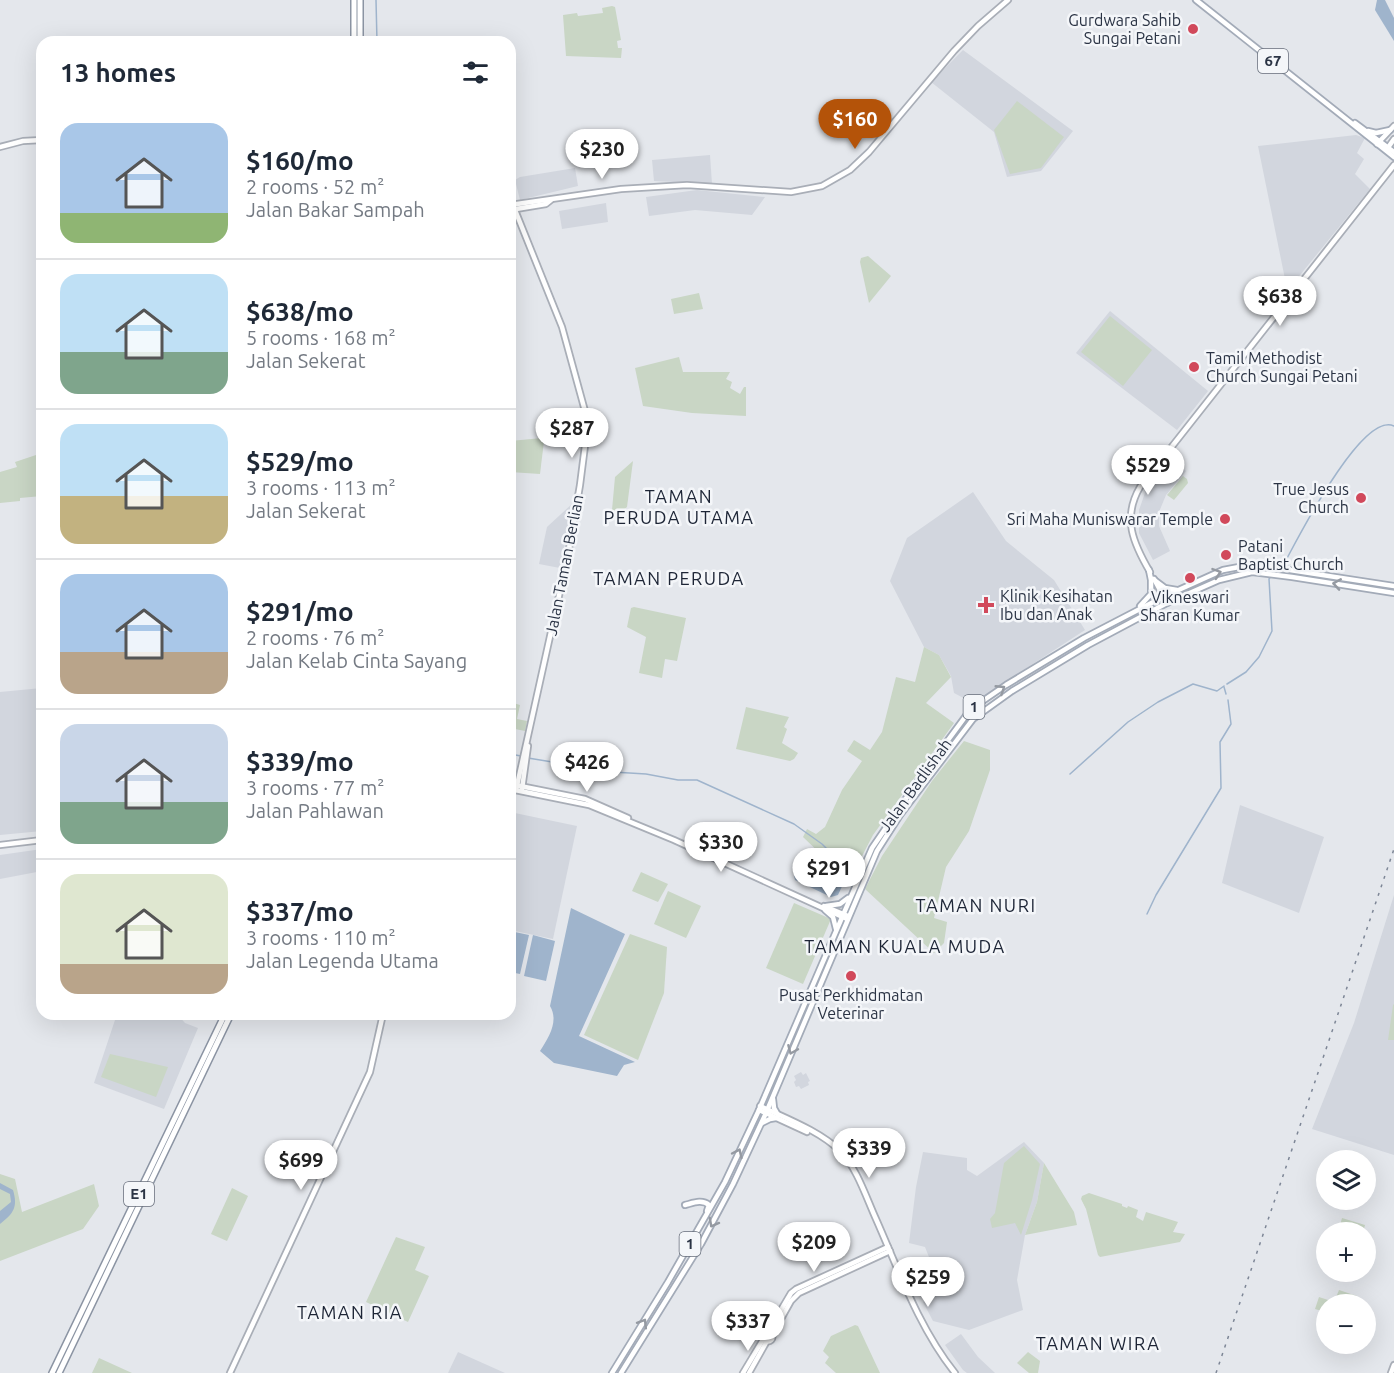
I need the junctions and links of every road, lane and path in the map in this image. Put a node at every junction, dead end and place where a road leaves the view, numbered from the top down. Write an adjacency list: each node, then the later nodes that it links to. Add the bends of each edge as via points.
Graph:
1 (354, 0): 5 (highway)
2 (360, 0): 6 (highway)
3 (1008, 0): 19 (main road, via 954,51 869,152 828,184 791,192 687,185 621,189)
4 (1196, 0): 7 (main road, 67)
5 (354, 36)
6 (360, 36)
7 (1350, 121): 9 (main road, 67); 13 (main road, 67)
8 (1392, 128): 9 (main road, via 1376,133); 10 (main road)
9 (1366, 130): 13 (main road, 67)
10 (1385, 135): 12 (main road); 13 (main road)
11 (36, 140): 14 (main road)
12 (1394, 140): 15 (main road)
13 (1379, 143): 15 (main road, 67)
14 (0, 147)
15 (1387, 149): 16 (main road, 67); 17 (main road, 67)
16 (1394, 153)
17 (1394, 157)
18 (1394, 165): 23 (main road, via 1140,486 1133,504 1131,530)
19 (551, 200): 20 (main road); 21 (main road)
20 (516, 204)
21 (516, 210)
22 (516, 213): 31 (main road, Jalan Taman Berlian, via 565,335 588,422 568,555)
23 (1149, 570): 24 (main road); 30 (main road, via 1151,594)
24 (1153, 579): 26 (main road); 28 (main road)
25 (1394, 586): 26 (main road, Jalan Badlishah / 1, one-way to 25, via 1223,570 1251,566)
26 (1176, 590): 28 (main road, Jalan Badlishah / 1)
27 (1394, 592): 29 (main road, Jalan Badlishah / 1, one-way to 29, via 1246,573 1210,583)
28 (1163, 597): 29 (main road); 30 (main road, Jalan Badlishah / 1)
29 (1167, 603): 32 (main road, Jalan Badlishah / 1, via 1088,645 981,712)
30 (1128, 614): 32 (main road, Jalan Badlishah / 1, one-way to 30, via 971,709)
31 (517, 788): 36 (main road, via 585,799)
32 (898, 813): 35 (main road, Jalan Badlishah / 1, via 875,841); 38 (main road, Jalan Badlishah / 1, via 872,860)
33 (36, 841): 34 (main road)
34 (0, 845)
35 (850, 895): 36 (main road, via 840,904); 37 (main road, Jalan Badlishah / 1)
36 (825, 908): 37 (main road); 39 (main road)
37 (842, 915): 38 (main road); 39 (main road, Jalan Badlishah / 1)
38 (848, 917): 43 (main road, Jalan Badlishah / 1, one-way to 43)
39 (836, 929): 44 (main road, Jalan Badlishah / 1)
40 (222, 1020): 54 (highway, E1)
41 (228, 1020): 55 (highway, E1)
42 (382, 1020): 56 (main road, via 369,1074)
43 (773, 1096): 45 (main road, Jalan Badlishah / 1); 46 (main road)
44 (759, 1108): 45 (main road); 49 (main road, Jalan Badlishah / 1, one-way to 44)
45 (766, 1111): 46 (main road); 47 (main road, Jalan Badlishah / 1)
46 (777, 1117): 47 (main road); 50 (main road, via 837,1148 847,1160)
47 (760, 1126): 58 (main road, Jalan Badlishah / 1, one-way to 58, via 705,1236)
48 (685, 1205): 49 (main road, via 709,1205)
49 (702, 1225): 57 (main road, Jalan Badlishah / 1, one-way to 49)
50 (889, 1249): 51 (main road, via 798,1293); 61 (main road, via 927,1332)
51 (770, 1333): 52 (main road, via 765,1334); 52 (main road, via 772,1340)
52 (766, 1340): 59 (main road); 60 (main road)
53 (1394, 1365): 62 (main road)
54 (52, 1373)
55 (59, 1373)
56 (230, 1373)
57 (612, 1373)
58 (621, 1373)
59 (743, 1373)
60 (749, 1373)
61 (955, 1373)
62 (1391, 1373)

